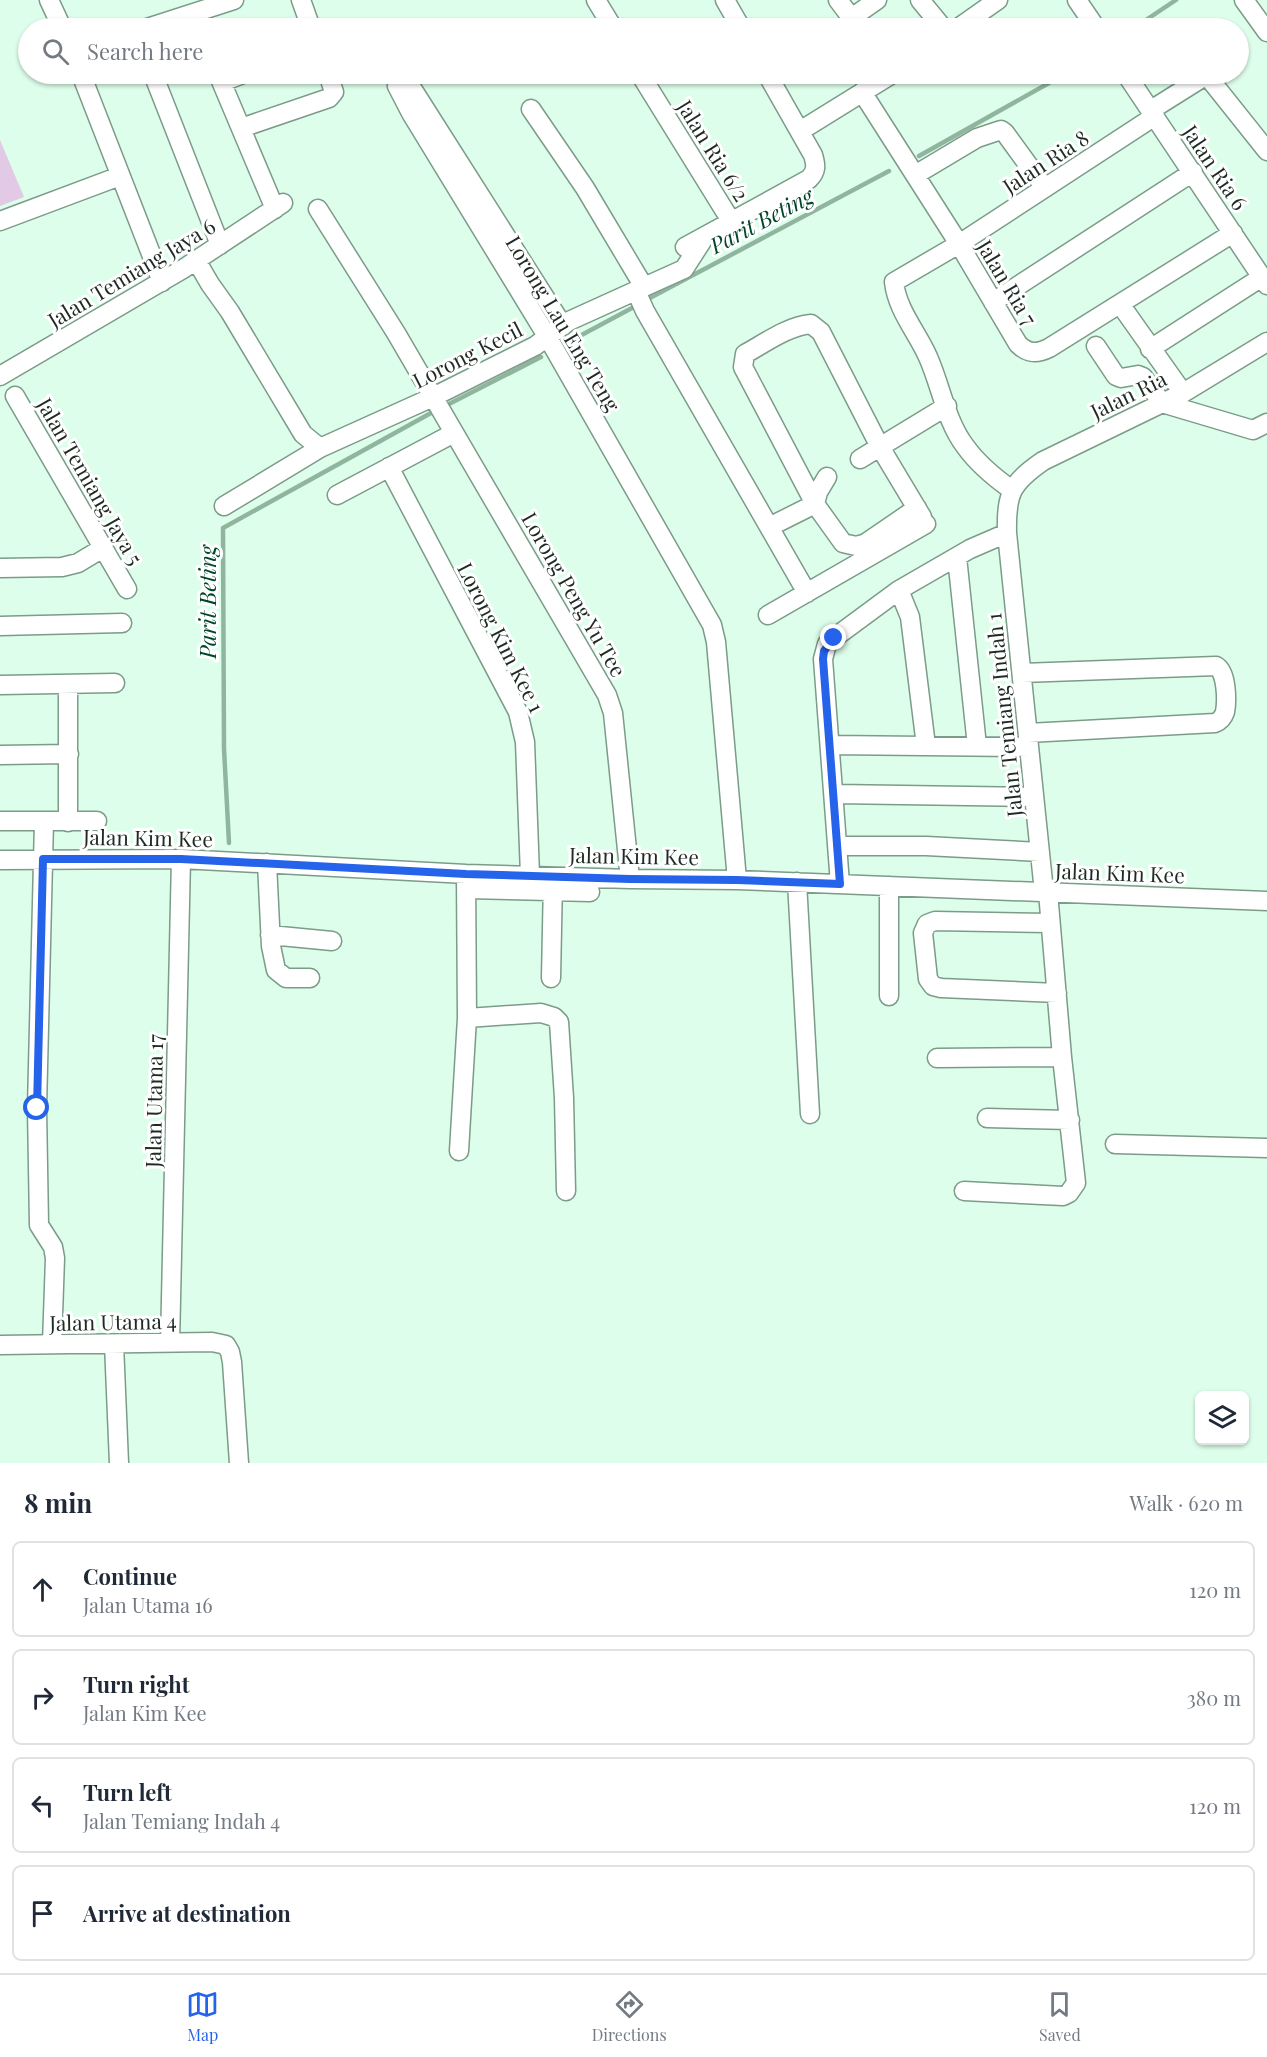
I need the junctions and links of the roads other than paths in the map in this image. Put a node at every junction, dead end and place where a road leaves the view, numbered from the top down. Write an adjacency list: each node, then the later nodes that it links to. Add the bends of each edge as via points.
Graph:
1 (49, 0): 12 (street)
2 (231, 0): 13 (street)
3 (301, 0): 14 (street)
4 (596, 0): 15 (street)
5 (725, 0): 16 (street)
6 (838, 0): 7 (street, via 850,16)
7 (877, 0)
8 (920, 0): 17 (street)
9 (998, 0): 18 (street)
10 (1077, 0): 19 (street)
11 (1244, 0): 20 (street)
12 (57, 18)
13 (202, 18)
14 (307, 18)
15 (607, 18)
16 (735, 18)
17 (935, 18)
18 (972, 18)
19 (1089, 18)
20 (1267, 32)
21 (85, 84): 41 (street)
22 (157, 84): 49 (street)
23 (223, 84): 36 (street)
24 (331, 84): 36 (street, via 334,92 329,98)
25 (398, 84): 59 (street, Lorong Lau Eng Teng, via 411,113)
26 (409, 84): 57 (street, Lorong Lau Eng Teng)
27 (646, 84): 45 (street, Jalan Ria 6/2)
28 (773, 84): 37 (street)
29 (875, 84): 33 (street)
30 (1133, 84): 35 (street, Jalan Ria 6)
31 (1194, 84): 35 (street, Jalan Ria 8)
32 (1214, 84): 38 (street, Jalan Ria 8)
33 (862, 92): 37 (street); 39 (street, Jalan Ria 7)
34 (531, 109): 54 (street, via 585,188)
35 (1153, 113): 40 (street, Jalan Ria 6); 42 (street, Jalan Ria 8)
36 (241, 128): 49 (street, Jalan Temiang Jaya 6, via 279,206)
37 (800, 131): 45 (street, via 813,155 815,173)
38 (1267, 151)
39 (910, 169): 42 (street, via 1001,130); 48 (street, Jalan Ria 7)
40 (1193, 172): 46 (street, Jalan Ria 6); 55 (street)
41 (120, 176): 44 (street); 53 (street)
42 (1045, 188): 48 (street, Jalan Ria 8)
43 (318, 209): 67 (street, Lorong Peng Yu Tee)
44 (0, 221)
45 (731, 221): 47 (street)
46 (1233, 233): 52 (street, Jalan Ria 6); 56 (street, Jalan Ria 7)
47 (705, 236): 50 (street); 54 (street, Lorong Kecil, via 684,269)
48 (959, 244): 55 (street, Jalan Ria 7); 66 (street, Jalan Ria 8, via 894,282 895,293 927,354)
49 (220, 245): 51 (street, Jalan Temiang Jaya 6)
50 (685, 248)
51 (196, 260): 53 (street, Jalan Temiang Jaya 6); 70 (street, via 303,434)
52 (1264, 281): 61 (street)
53 (162, 282): 62 (street, Jalan Temiang Jaya 6)
54 (641, 298): 57 (street, Lorong Kecil); 79 (street)
55 (993, 302): 56 (street, Jalan Ria 7, via 1018,344 1029,352 1039,353)
56 (1120, 304): 61 (street)
57 (563, 326): 59 (street, Lorong Kecil)
58 (1267, 342): 63 (street, Jalan Ria)
59 (553, 346): 67 (street, Lorong Kecil, via 535,346); 114 (street, Lorong Lau Eng Teng, via 712,625)
60 (1096, 346): 65 (street, via 1116,376 1143,377)
61 (1150, 349): 63 (street)
62 (0, 376)
63 (1183, 393): 65 (street, Jalan Ria)
64 (15, 396): 81 (street, Jalan Temiang Jaya 5)
65 (1162, 403): 68 (street); 74 (street, Jalan Ria, via 1043,461)
66 (947, 406): 69 (street); 74 (street, via 965,446)
67 (443, 414): 70 (street, Lorong Kecil); 72 (street); 113 (street, Lorong Peng Yu Tee, via 607,695 613,713)
68 (1262, 429)
69 (880, 447): 71 (street); 76 (street, via 821,332 811,324 802,324 745,354 743,367); 78 (street)
70 (320, 448): 77 (street, Lorong Kecil)
71 (860, 459)
72 (389, 467): 75 (street); 112 (street, Lorong Kim Kee 1, via 518,712 525,742)
73 (827, 477): 76 (street)
74 (1012, 490): 80 (street, Jalan Temiang Indah 1, via 1006,508)
75 (337, 495)
76 (815, 504): 78 (street, via 843,543 856,546); 79 (street)
77 (224, 506)
78 (922, 516): 86 (street)
79 (768, 527): 86 (street)
80 (1007, 533): 82 (street); 90 (street, Jalan Temiang Indah 1)
81 (103, 548): 83 (street, via 78,563 62,567); 84 (street, Jalan Temiang Jaya 5)
82 (957, 557): 85 (street); 97 (street)
83 (0, 568)
84 (127, 589)
85 (899, 590): 95 (street, via 834,638 824,651); 96 (street, via 910,617)
86 (807, 593): 87 (street)
87 (768, 615)
88 (122, 623): 89 (street)
89 (0, 626)
90 (1022, 673): 94 (street, Jalan Temiang Indah 1); 94 (street, via 1216,666 1225,675 1225,711 1215,723)
91 (115, 683): 92 (street)
92 (68, 684): 93 (street); 98 (street)
93 (0, 685)
94 (1028, 740): 97 (street); 101 (street, Jalan Temiang Indah 1)
95 (831, 745): 96 (street); 100 (street)
96 (926, 746): 97 (street)
97 (977, 746)
98 (69, 754): 99 (street); 105 (street)
99 (0, 755)
100 (835, 794): 101 (street); 106 (street)
101 (1034, 797): 107 (street, Jalan Temiang Indah 1)
102 (0, 821): 103 (street)
103 (44, 821): 105 (street); 108 (street)
104 (97, 821): 105 (street)
105 (68, 822)
106 (838, 846): 107 (street); 118 (street)
107 (1040, 852): 121 (street, Jalan Temiang Indah 1)
108 (43, 859): 109 (street, Jalan Kim Kee); 110 (street, Jalan Kim Kee); 142 (street, via 37,1108 39,1225 55,1258)
109 (181, 859): 111 (street, Jalan Kim Kee); 141 (street, Jalan Utama 17)
110 (0, 860)
111 (267, 863): 115 (street, Jalan Kim Kee); 124 (street)
112 (530, 875): 115 (street, Jalan Kim Kee); 117 (street, Jalan Kim Kee)
113 (630, 879): 114 (street, Jalan Kim Kee); 117 (street, Jalan Kim Kee)
114 (737, 880): 116 (street, Jalan Kim Kee)
115 (466, 881): 117 (street); 130 (street)
116 (796, 882): 118 (street, Jalan Kim Kee); 133 (street)
117 (553, 884): 120 (street); 127 (street)
118 (840, 884): 119 (street, Jalan Kim Kee)
119 (890, 886): 121 (street, Jalan Kim Kee); 129 (street)
120 (590, 892)
121 (1046, 892): 122 (street, Jalan Kim Kee); 123 (street, Jalan Temiang Indah 1)
122 (1267, 901)
123 (1050, 923): 128 (street, Jalan Temiang Indah 1); 128 (street, via 935,921 927,924 923,933 928,980 933,986)
124 (270, 935): 125 (street); 126 (street, via 276,970 286,978)
125 (332, 941)
126 (310, 978)
127 (551, 978)
128 (1056, 993): 131 (street, Jalan Temiang Indah 1)
129 (889, 996)
130 (467, 1018): 138 (street); 139 (street, via 541,1013 559,1022)
131 (1062, 1057): 132 (street); 135 (street, Jalan Temiang Indah 1)
132 (937, 1058)
133 (810, 1114)
134 (987, 1118): 135 (street)
135 (1070, 1120): 140 (street, Jalan Temiang Indah 1, via 1076,1183 1069,1192 1063,1196)
136 (1115, 1144): 137 (street)
137 (1267, 1148)
138 (459, 1151)
139 (566, 1191)
140 (964, 1191)
141 (170, 1343): 143 (street, Jalan Utama 4); 146 (street, Jalan Utama 4, via 212,1342 226,1345 231,1352)
142 (52, 1344): 143 (street, Jalan Utama 4); 144 (street, Jalan Utama 4)
143 (114, 1344): 145 (street)
144 (0, 1345)
145 (119, 1463)
146 (238, 1463)

